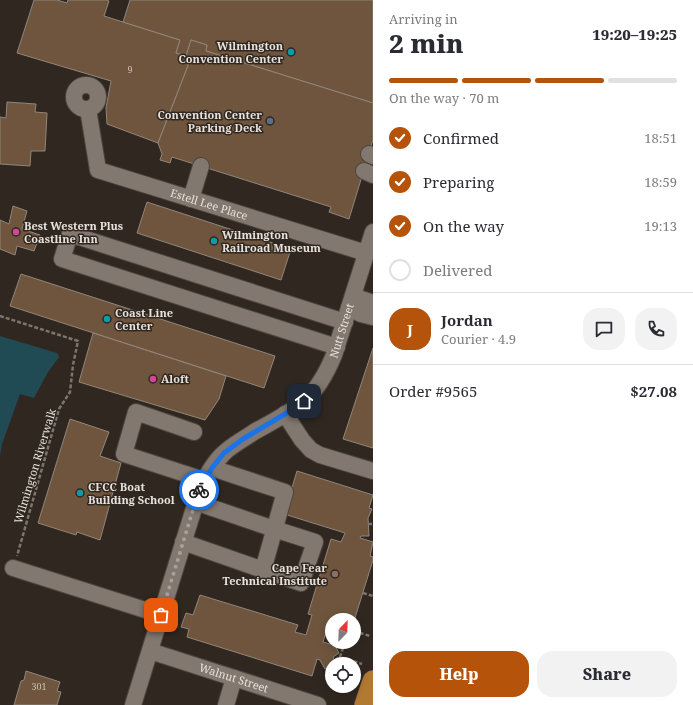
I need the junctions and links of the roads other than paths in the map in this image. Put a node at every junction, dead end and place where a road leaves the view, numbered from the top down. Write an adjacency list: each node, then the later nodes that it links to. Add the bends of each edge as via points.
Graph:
1 (88, 109): 3 (street, Estell Lee Place, via 98,170)
2 (201, 166): 3 (street)
3 (191, 199): 5 (street, Estell Lee Place)
4 (373, 232): 5 (street, Nutt Street)
5 (366, 253): 8 (street, Nutt Street)
6 (373, 293): 8 (street)
7 (373, 303): 8 (street)
8 (350, 304): 9 (street, via 361,314); 10 (street, Nutt Street); 10 (street, via 70,234 62,259)
9 (373, 317)
10 (337, 347): 11 (street, Nutt Street, via 329,368 319,383 304,401)
11 (285, 414): 13 (street, via 311,450); 14 (street, Nutt Street, via 224,453)
12 (194, 432): 14 (street, via 136,412 124,454)
13 (373, 471)
14 (208, 474): 15 (street, Nutt Street); 16 (street, via 284,492)
15 (195, 502): 16 (street); 17 (street, Nutt Street)
16 (274, 529): 19 (street); 19 (street, via 315,542 301,583)
17 (183, 542): 19 (street); 20 (street, Nutt Street)
18 (13, 568): 20 (street)
19 (263, 570)
20 (161, 615): 21 (street, Nutt Street)
21 (150, 651): 23 (street, Walnut Street); 24 (street, Nutt Street)
22 (367, 672): 27 (main road)
23 (234, 678): 25 (street); 26 (street, Walnut Street)
24 (133, 705)
25 (226, 705)
26 (318, 705)
27 (365, 705)

